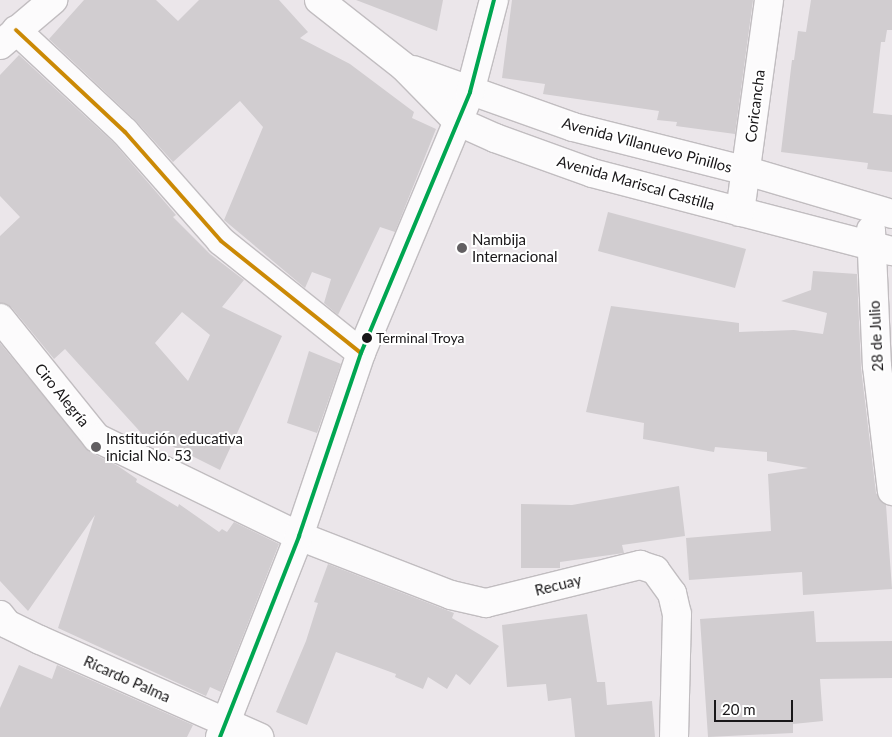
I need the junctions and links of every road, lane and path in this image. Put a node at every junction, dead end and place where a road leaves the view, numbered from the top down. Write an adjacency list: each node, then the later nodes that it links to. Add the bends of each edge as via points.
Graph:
1 (53, 0): 5 (street)
2 (319, 0): 6 (street)
3 (494, 0): 7 (street)
4 (769, 0): 9 (street, Coricancha)
5 (8, 37): 14 (street, via 125,132 221,241)
6 (404, 67): 7 (street, Avenida Villanuevo Pinillos); 8 (street, Avenida Mariscal Castilla)
7 (470, 92): 8 (street); 9 (street, Avenida Villanuevo Pinillos, via 573,127)
8 (457, 121): 10 (street, Avenida Mariscal Castilla, via 592,173); 14 (street)
9 (747, 171): 10 (street, Coricancha); 11 (street, Avenida Villanuevo Pinillos)
10 (740, 212): 12 (street, Avenida Mariscal Castilla)
11 (882, 213): 12 (street, 28 de Julio)
12 (882, 249): 15 (street, 28 de Julio, via 876,366)
13 (0, 318): 16 (street, Ciro Alegría, via 97,438)
14 (361, 353): 16 (street)
15 (892, 491)
16 (299, 536): 18 (street); 20 (street, Recuay, via 470,602 486,603 640,565 655,570 672,593 677,614)
17 (0, 615): 18 (street, Ricardo Palma, via 7,624)
18 (222, 730): 19 (street, Ricardo Palma)
19 (259, 737)
20 (674, 737)

